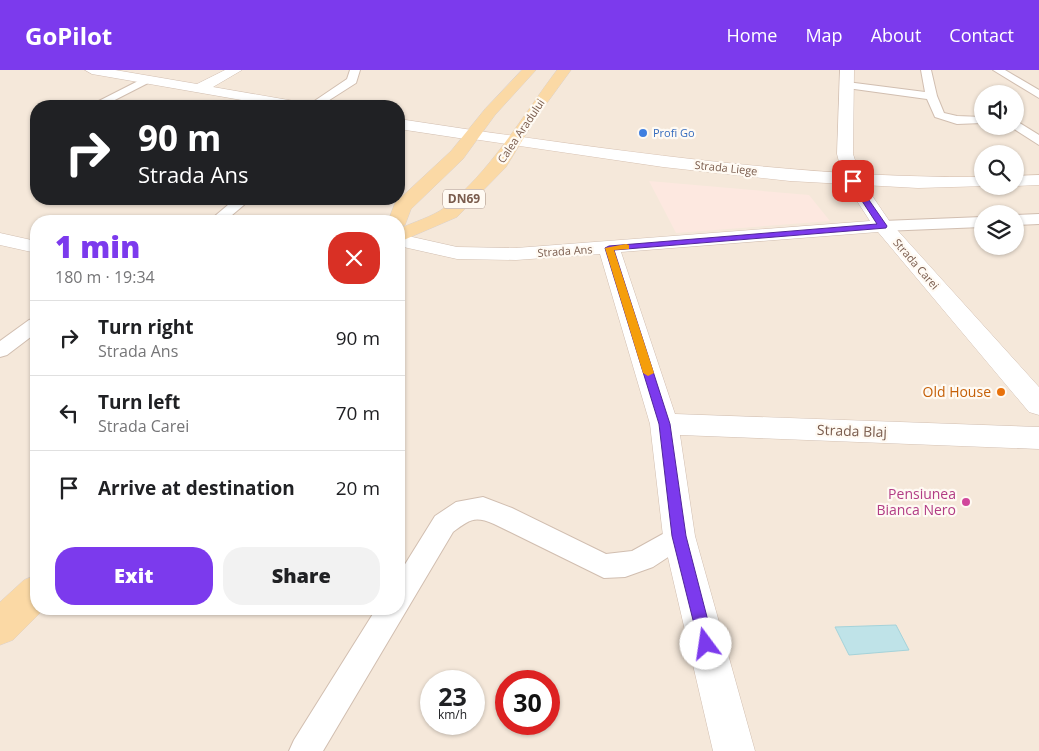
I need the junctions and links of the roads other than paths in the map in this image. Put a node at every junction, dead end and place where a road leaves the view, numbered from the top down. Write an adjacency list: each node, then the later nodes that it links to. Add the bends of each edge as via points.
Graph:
1 (92, 70): 9 (street)
2 (235, 70): 10 (street)
3 (355, 70): 15 (lane, via 352,81)
4 (529, 70): 19 (main road, DN69)
5 (564, 70): 20 (main road, Calea Aradului / DN69)
6 (926, 70): 12 (lane)
7 (998, 70): 11 (lane)
8 (847, 77): 12 (lane); 23 (street, Strada Carei, via 845,154)
9 (146, 80): 10 (street); 13 (lane)
10 (198, 89): 14 (street)
11 (1039, 95)
12 (931, 96): 16 (lane, via 939,115 946,119)
13 (108, 100)
14 (264, 100)
15 (322, 100)
16 (974, 120)
17 (405, 125): 19 (street, Strada Liege)
18 (1024, 130): 21 (lane)
19 (472, 136): 20 (street, Strada Liege); 26 (main road, DN69)
20 (514, 141): 23 (street, Strada Liege, via 652,160); 33 (main road, Calea Aradului / DN69, via 500,162 450,213)
21 (1039, 141)
22 (1039, 180): 24 (street)
23 (853, 181): 25 (street, Strada Liege); 32 (street, Strada Carei)
24 (1024, 181)
25 (974, 182)
26 (405, 204)
27 (236, 205): 28 (lane)
28 (224, 215)
29 (1039, 219): 30 (lane)
30 (1024, 220)
31 (974, 222): 32 (lane)
32 (883, 226): 37 (street, Strada Ans); 40 (street, Strada Carei)
33 (405, 235)
34 (0, 239): 36 (street)
35 (405, 240): 37 (street, Strada Ans, via 456,253 482,255)
36 (30, 246)
37 (609, 248): 41 (street)
38 (30, 328): 39 (lane)
39 (0, 350)
40 (1039, 406)
41 (664, 424): 42 (street, Strada Blaj); 43 (street)
42 (1039, 438)
43 (679, 536): 44 (lane, via 622,568 604,566 503,516 483,508 465,510 444,524); 49 (street)
44 (405, 588)
45 (30, 598): 47 (main road)
46 (388, 615): 48 (lane)
47 (0, 627)
48 (305, 751)
49 (734, 751)

